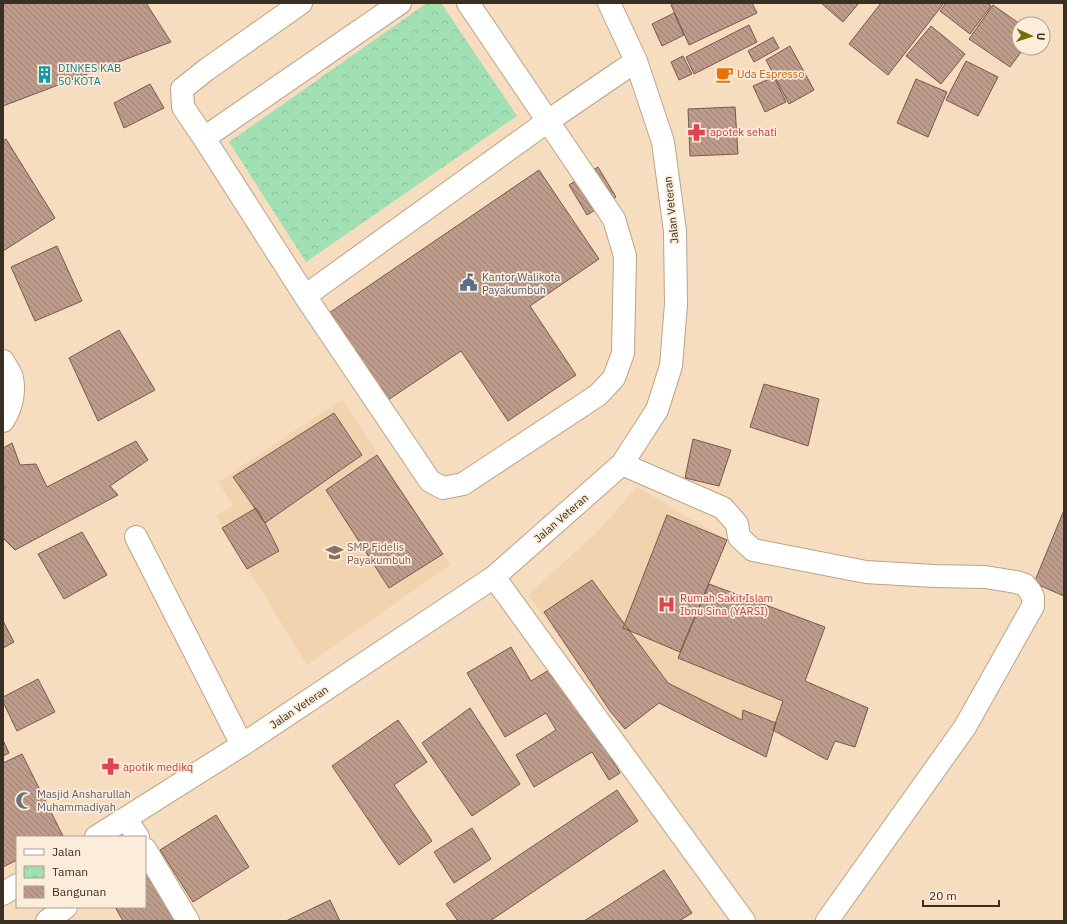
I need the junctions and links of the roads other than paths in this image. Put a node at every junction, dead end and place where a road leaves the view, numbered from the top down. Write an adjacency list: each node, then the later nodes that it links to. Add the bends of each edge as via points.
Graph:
1 (301, 3): 7 (street, via 182,89 183,106)
2 (400, 3): 7 (street)
3 (468, 3): 6 (street)
4 (610, 3): 5 (street, Jalan Veteran)
5 (636, 61): 6 (street); 11 (street, Jalan Veteran, via 663,142 675,231 676,304 671,366 657,410)
6 (548, 121): 8 (street); 8 (street, via 614,219 625,256 622,353 614,378 598,394 463,484 443,488 430,480)
7 (204, 138): 8 (street)
8 (305, 296)
9 (3, 361): 10 (street, via 12,377 12,401)
10 (3, 421)
11 (622, 464): 13 (street, Jalan Veteran); 25 (street, via 723,508 737,524 739,536 754,550 866,572 985,576 1025,585 1033,597 1033,606 965,727)
12 (136, 537): 14 (street)
13 (494, 577): 14 (street, Jalan Veteran); 24 (street)
14 (242, 745): 15 (street, Jalan Veteran)
15 (126, 818): 16 (street, Jalan Veteran); 17 (street)
16 (98, 836)
17 (137, 836)
18 (146, 851): 23 (street)
19 (16, 886): 20 (street)
20 (3, 894)
21 (65, 908): 22 (street)
22 (47, 921)
23 (188, 921)
24 (744, 921)
25 (827, 921)

